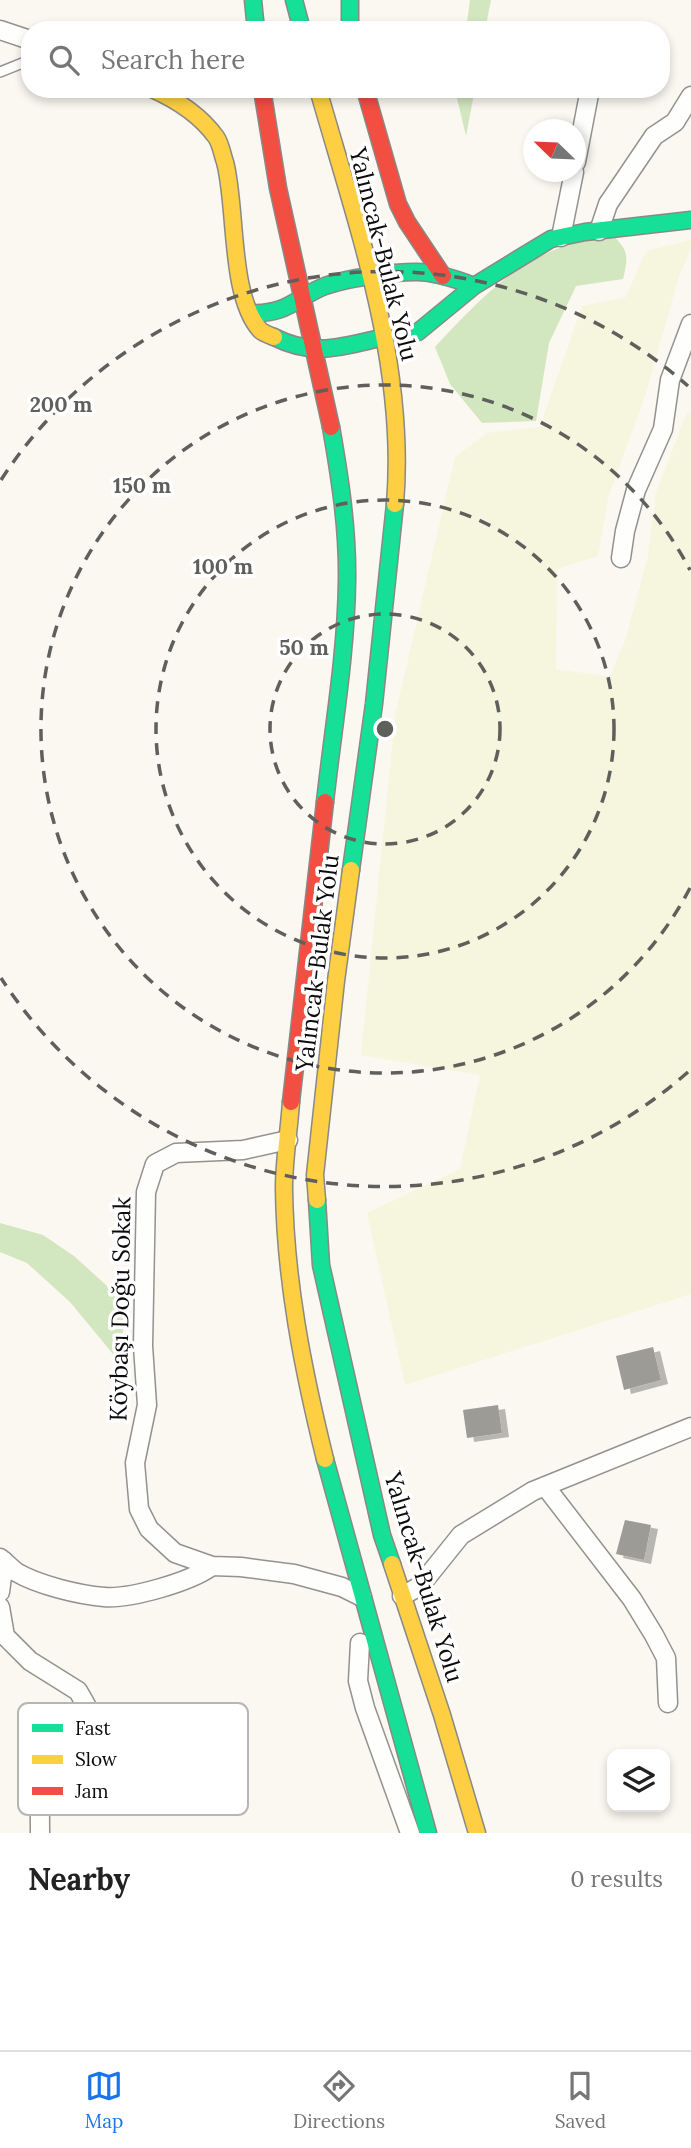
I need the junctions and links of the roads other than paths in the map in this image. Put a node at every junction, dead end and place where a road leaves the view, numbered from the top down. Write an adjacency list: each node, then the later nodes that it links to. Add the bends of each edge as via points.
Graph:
1 (253, 0): 4 (main road)
2 (294, 0): 5 (main road)
3 (350, 0): 6 (main road)
4 (255, 21)
5 (300, 21)
6 (350, 21)
7 (0, 30): 8 (street)
8 (21, 37)
9 (21, 64): 10 (lane)
10 (0, 72)
11 (691, 96): 20 (street, via 675,122 654,136 608,204)
12 (173, 98): 26 (main road, via 218,139 230,181 237,265)
13 (263, 98): 25 (main road, Yalıncak-Bulak Yolu)
14 (321, 98): 23 (main road, Yalıncak-Bulak Yolu)
15 (368, 98): 22 (main road, via 398,204)
16 (588, 98): 17 (street)
17 (584, 119)
18 (572, 182): 21 (street)
19 (691, 220): 20 (main road)
20 (599, 231): 21 (main road)
21 (561, 237): 24 (main road, via 532,249)
22 (443, 276): 23 (main road, via 417,272); 24 (main road)
23 (371, 278): 25 (main road, via 333,282); 28 (main road, Yalıncak-Bulak Yolu)
24 (474, 285): 28 (main road, via 418,332)
25 (302, 300): 26 (main road, via 268,314); 29 (main road, Yalıncak-Bulak Yolu)
26 (250, 313): 29 (main road, via 270,337)
27 (691, 324): 30 (street, via 670,380 663,429 636,490)
28 (384, 337): 29 (main road, via 350,347); 37 (main road, Yalıncak-Bulak Yolu, via 397,449 389,577 314,1175 321,1265 382,1535)
29 (315, 349): 31 (main road, Yalıncak-Bulak Yolu, via 343,507 347,578)
30 (621, 558)
31 (288, 1140): 35 (street, Köybaşı Doğu Sokak, via 243,1150 176,1153 155,1164 146,1192 143,1346 147,1405 135,1463 139,1510 149,1529 175,1553); 38 (main road, Yalıncak-Bulak Yolu, via 285,1187 293,1310 302,1365)
32 (691, 1427): 33 (street)
33 (545, 1486): 37 (street, via 461,1535 419,1587); 42 (street, via 654,1635 666,1658)
34 (2, 1559): 35 (street, via 16,1572 50,1586 106,1597 197,1577); 36 (street)
35 (212, 1566): 38 (street, Köybaşı Doğu Sokak, via 294,1574)
36 (0, 1592)
37 (402, 1595): 47 (main road, Yalıncak-Bulak Yolu)
38 (362, 1597): 46 (main road, Yalıncak-Bulak Yolu)
39 (0, 1607): 41 (street, via 5,1636 30,1661 78,1690)
40 (360, 1643): 45 (street, via 358,1681 365,1708)
41 (85, 1703)
42 (668, 1703)
43 (40, 1815): 44 (street)
44 (40, 1833)
45 (410, 1833)
46 (428, 1833)
47 (477, 1833)

